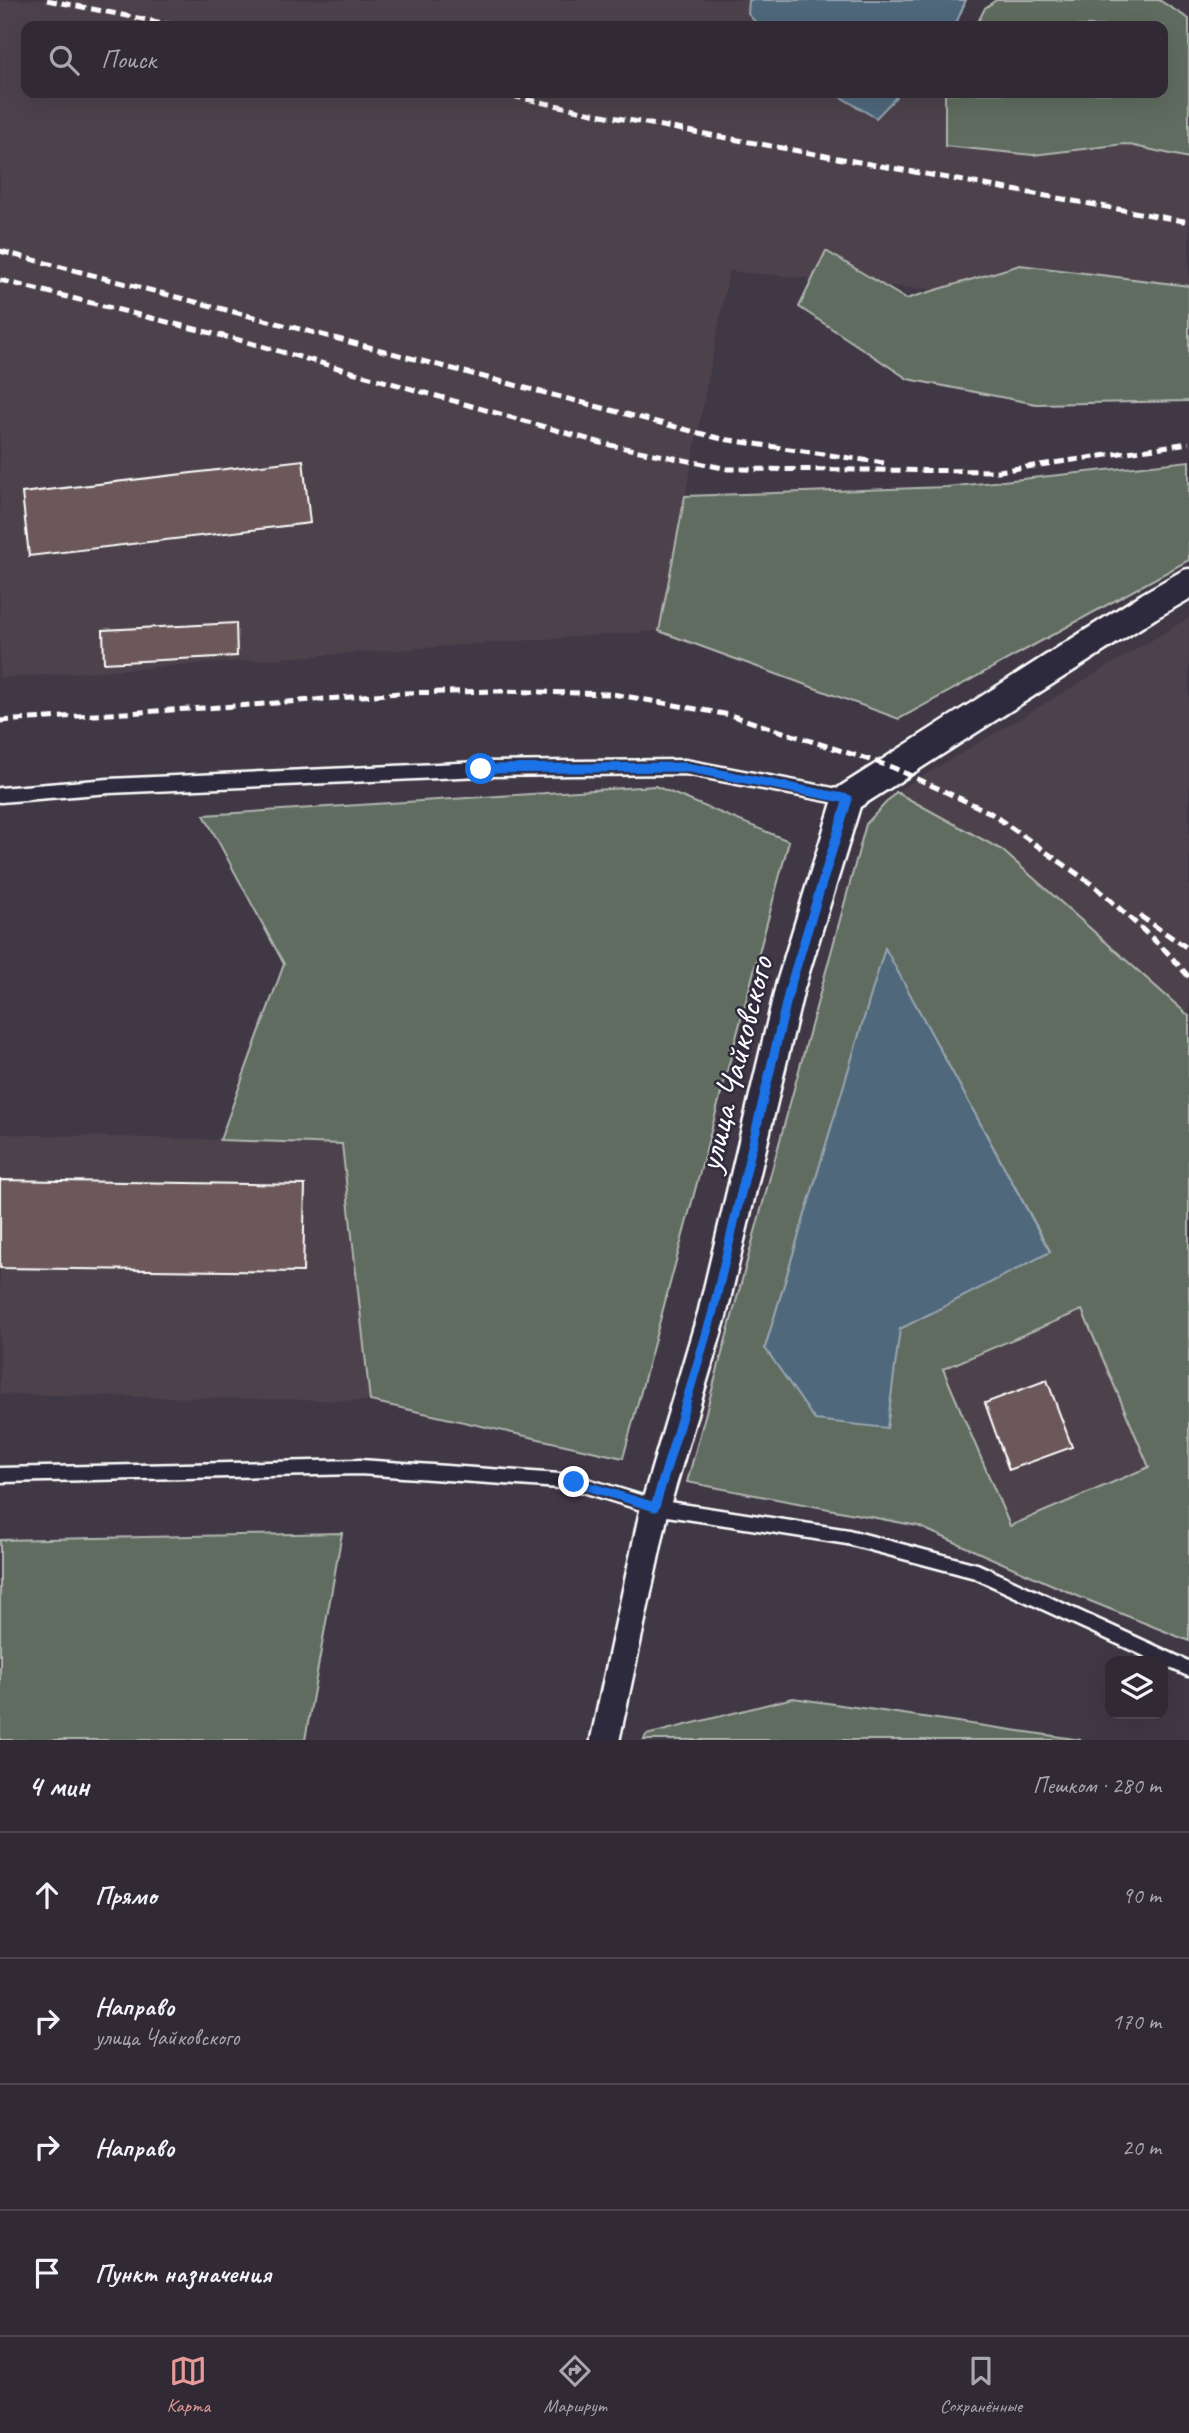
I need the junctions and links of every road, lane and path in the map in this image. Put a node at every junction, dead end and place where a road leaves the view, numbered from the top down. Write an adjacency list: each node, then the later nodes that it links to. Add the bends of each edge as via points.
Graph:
1 (1189, 583): 3 (street)
2 (0, 795): 3 (lane, via 481,769 685,767)
3 (848, 799): 5 (street, улица Чайковского, via 790,987 712,1315)
4 (0, 1475): 5 (lane, via 360,1467 574,1482)
5 (655, 1507): 6 (lane, via 848,1537 976,1571); 7 (street, улица Чайковского)
6 (1189, 1670)
7 (605, 1740)

